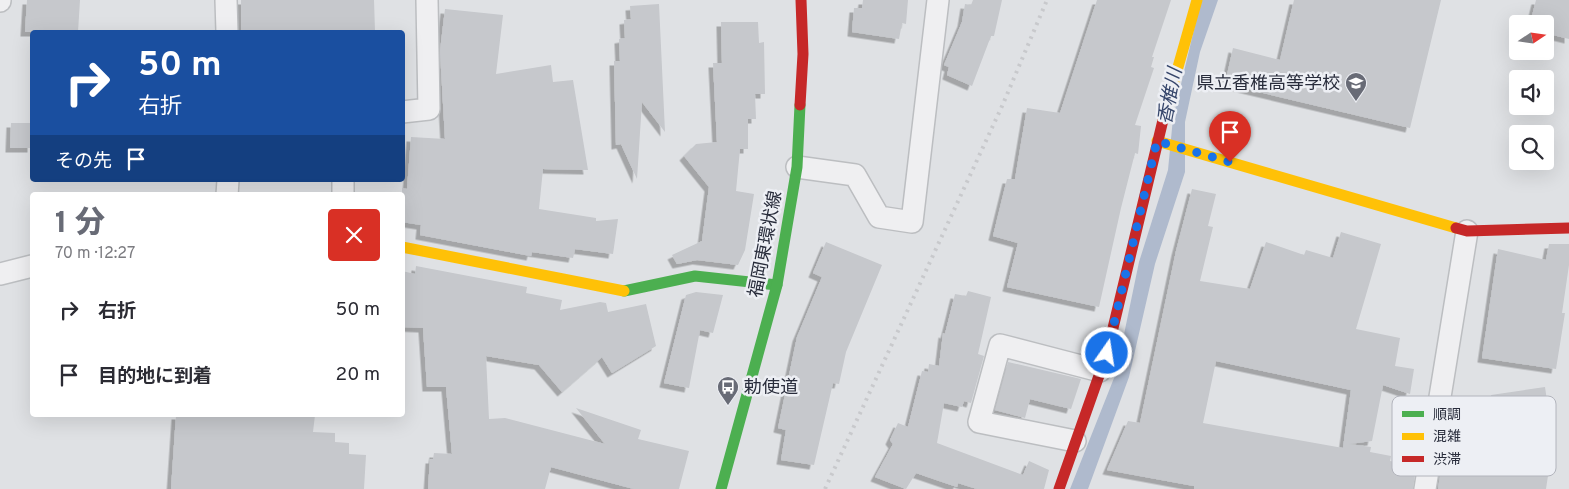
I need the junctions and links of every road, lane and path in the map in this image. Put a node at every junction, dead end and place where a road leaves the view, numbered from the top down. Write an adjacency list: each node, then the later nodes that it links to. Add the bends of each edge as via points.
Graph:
1 (226, 0): 6 (street)
2 (427, 0): 7 (street, via 429,109)
3 (801, 0): 9 (street, 福岡東環状線, via 803,54)
4 (938, 0): 9 (street, via 912,222 879,217 855,175)
5 (1197, 0): 8 (street)
6 (227, 30)
7 (405, 112)
8 (1157, 141): 11 (street); 16 (street)
9 (797, 167): 15 (street, 福岡東環状線)
10 (1569, 228): 11 (street)
11 (1468, 231): 17 (street)
12 (405, 247): 15 (street, via 626,291 695,276)
13 (30, 266): 14 (street)
14 (0, 274)
15 (777, 285): 20 (street, 福岡東環状線)
16 (1100, 371): 18 (street); 18 (street, via 1000,345 979,422)
17 (1440, 396)
18 (1075, 441): 21 (street)
19 (1427, 476): 22 (street)
20 (721, 489)
21 (1059, 489)
22 (1425, 489)

